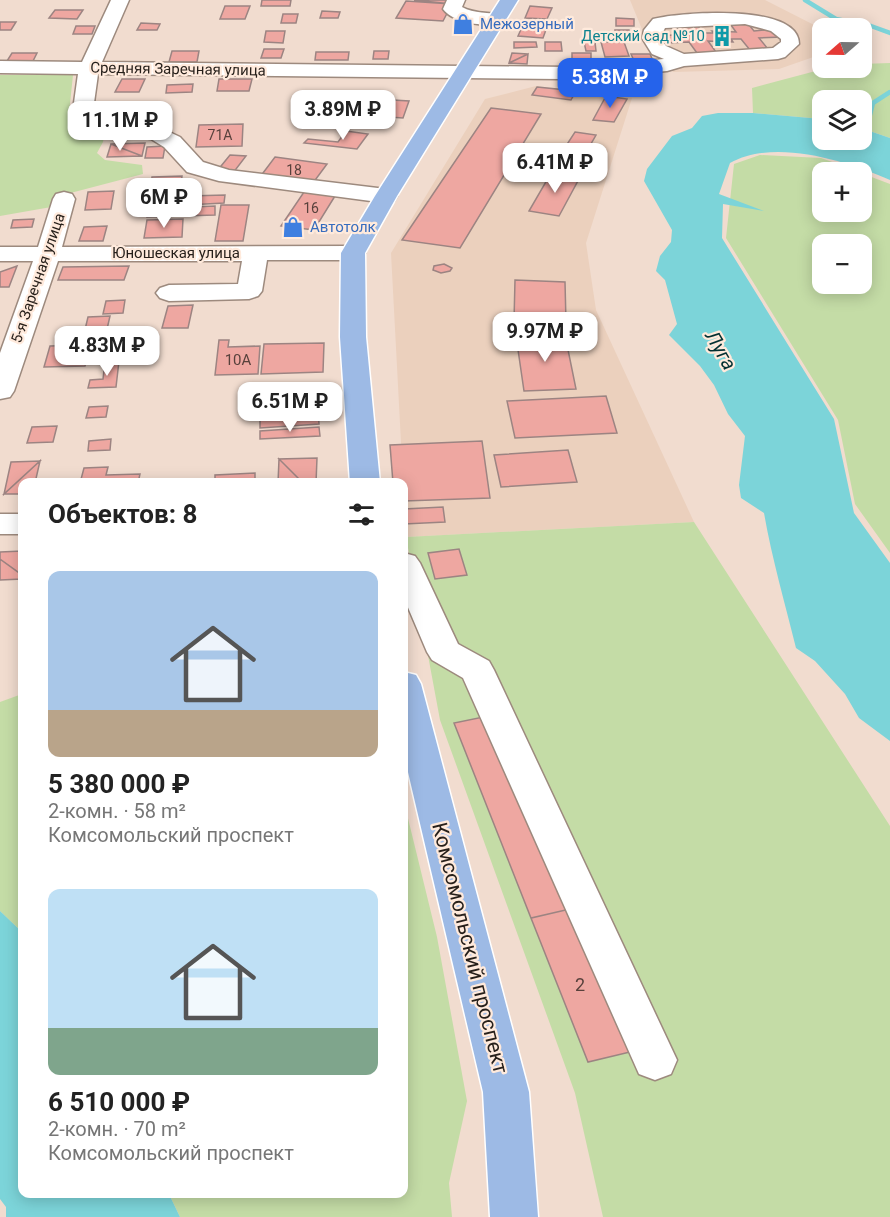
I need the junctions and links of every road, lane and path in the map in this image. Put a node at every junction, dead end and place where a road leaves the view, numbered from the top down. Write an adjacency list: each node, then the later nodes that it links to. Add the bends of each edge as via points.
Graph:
1 (120, 0): 8 (street)
2 (456, 0): 4 (street, via 452,9 457,13)
3 (691, 0): 5 (street)
4 (502, 10): 9 (main road)
5 (706, 20): 6 (street, via 660,23 653,30 655,46); 6 (street, Средняя Заречная улица, via 764,21 784,30 790,44 778,53)
6 (681, 60): 9 (street, Средняя Заречная улица, via 574,81)
7 (0, 67): 8 (street, Средняя Заречная улица)
8 (89, 69): 9 (street, Средняя Заречная улица); 10 (street)
9 (464, 71): 12 (main road)
10 (83, 110)
11 (137, 132): 12 (street, via 156,133 172,142 195,167 226,176)
12 (386, 196): 16 (main road)
13 (64, 199): 18 (street, 5-я Заречная улица)
14 (0, 238): 18 (street, via 39,246)
15 (256, 253): 16 (street, Юношеская улица); 18 (street, Юношеская улица); 19 (street, via 249,291)
16 (353, 253): 21 (main road, via 353,337)
17 (0, 254): 18 (street, Юношеская улица)
18 (48, 254): 20 (street, 5-я Заречная улица)
19 (169, 293)
20 (2, 378)
21 (365, 478)
22 (0, 524): 23 (street)
23 (18, 524)
24 (408, 572): 26 (street, via 444,652 477,670)
25 (408, 700): 27 (main road, Комсомольский проспект, via 506,1092)
26 (655, 1060)
27 (514, 1217)

